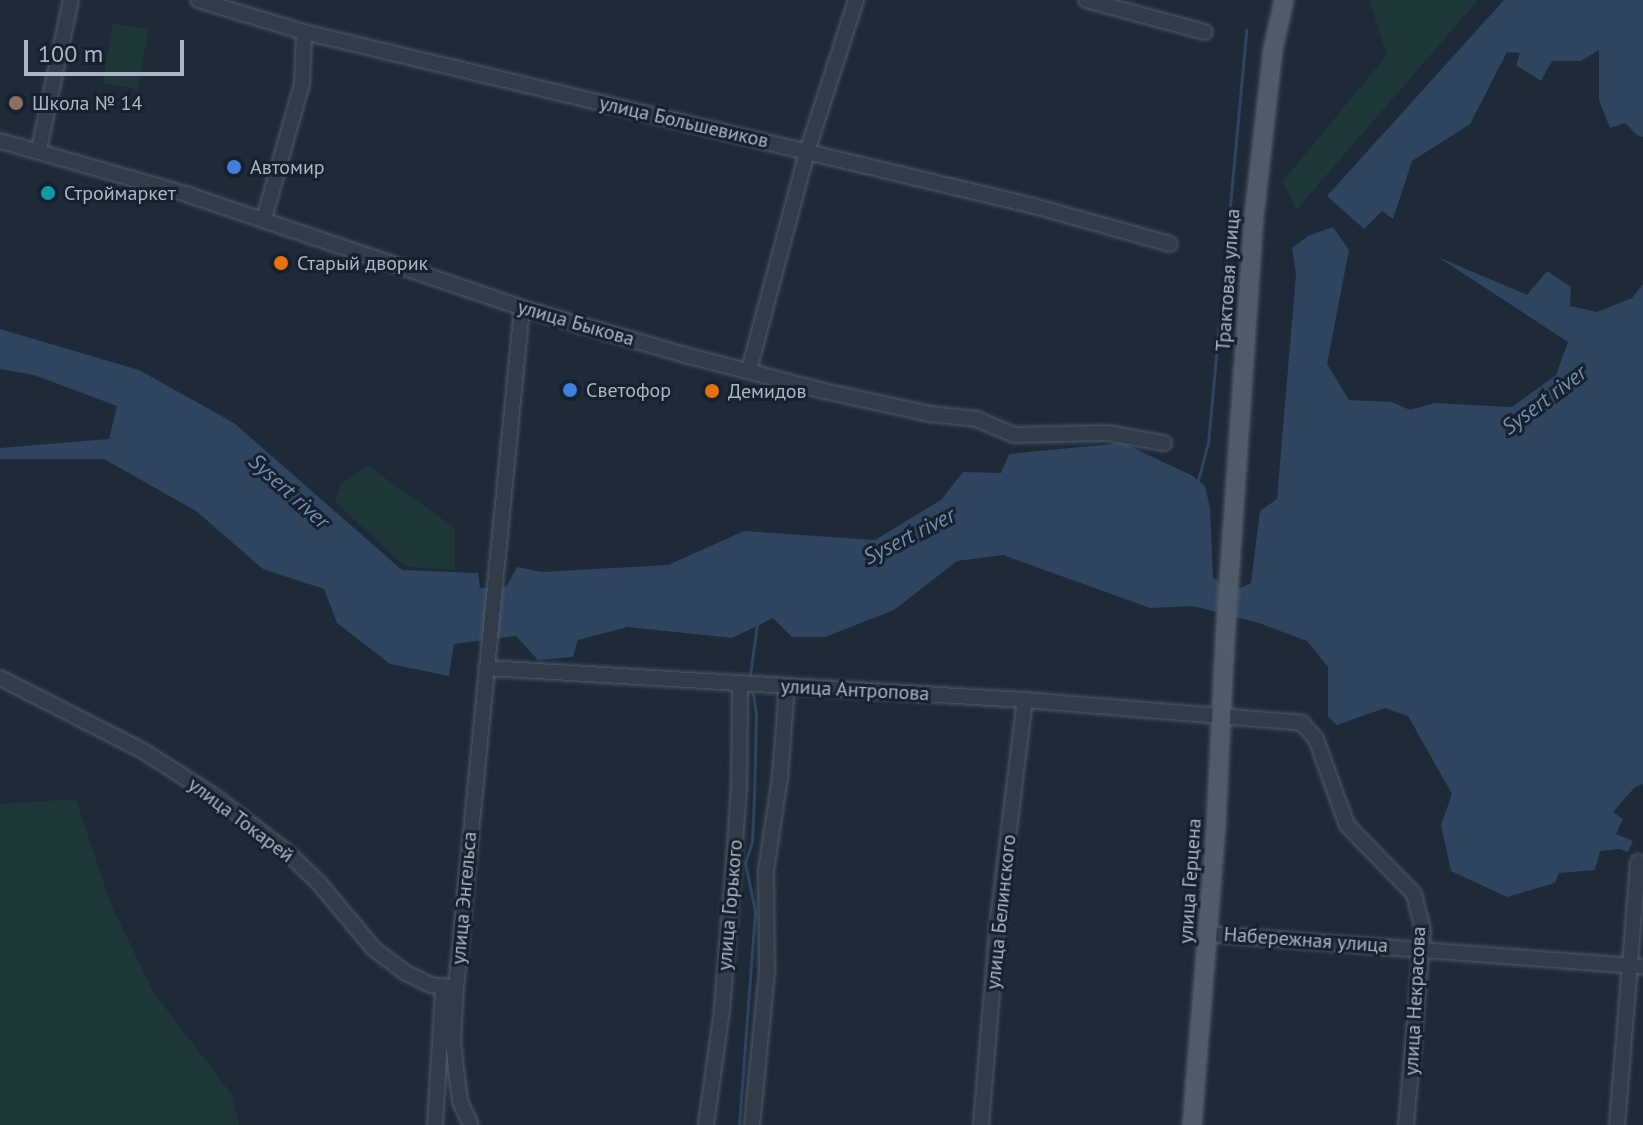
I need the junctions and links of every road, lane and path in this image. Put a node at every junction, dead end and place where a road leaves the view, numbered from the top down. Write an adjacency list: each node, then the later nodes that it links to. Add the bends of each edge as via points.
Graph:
1 (71, 0): 9 (street)
2 (198, 0): 6 (street, улица Большевиков)
3 (856, 0): 10 (street)
4 (1086, 0): 7 (street)
5 (1284, 0): 16 (main road, Трактовая улица, via 1273,49 1254,216)
6 (304, 32): 10 (street, улица Большевиков); 11 (street, via 302,84)
7 (1205, 32)
8 (0, 141): 9 (street, улица Быкова)
9 (39, 149): 11 (street, улица Быкова)
10 (807, 152): 12 (street, улица Большевиков); 14 (street)
11 (264, 219): 13 (street, улица Быкова)
12 (1170, 244)
13 (522, 308): 14 (street, улица Быкова); 17 (street, улица Энгельса)
14 (749, 370): 15 (street, улица Быкова, via 930,414 977,419 1014,435 1107,433)
15 (1164, 443)
16 (1225, 640): 22 (main road, улица Герцена)
17 (486, 668): 19 (street, улица Антропова); 28 (street, улица Энгельса)
18 (0, 678): 28 (street, улица Токарей, via 143,751 214,796 287,852 374,949 404,972)
19 (740, 684): 20 (street, улица Антропова); 31 (street, улица Горького, via 737,816 722,1009)
20 (787, 687): 21 (street, улица Антропова); 32 (street, улица Горького, via 766,871 767,971)
21 (1025, 700): 22 (street, улица Антропова); 33 (street, улица Белинского, via 998,919)
22 (1223, 716): 23 (street, улица Антропова); 25 (main road, улица Герцена)
23 (1302, 723): 26 (street, улица Некрасова, via 1316,739 1347,825 1414,894)
24 (1638, 862): 27 (street)
25 (1209, 934): 26 (street, Набережная улица); 34 (main road, улица Герцена)
26 (1422, 947): 27 (street, Набережная улица); 35 (street, улица Некрасова)
27 (1636, 966): 36 (street)
28 (449, 989): 29 (street); 30 (street, улица Энгельса, via 460,1101)
29 (435, 1125)
30 (471, 1125)
31 (706, 1125)
32 (752, 1125)
33 (981, 1125)
34 (1192, 1125)
35 (1406, 1125)
36 (1617, 1125)

